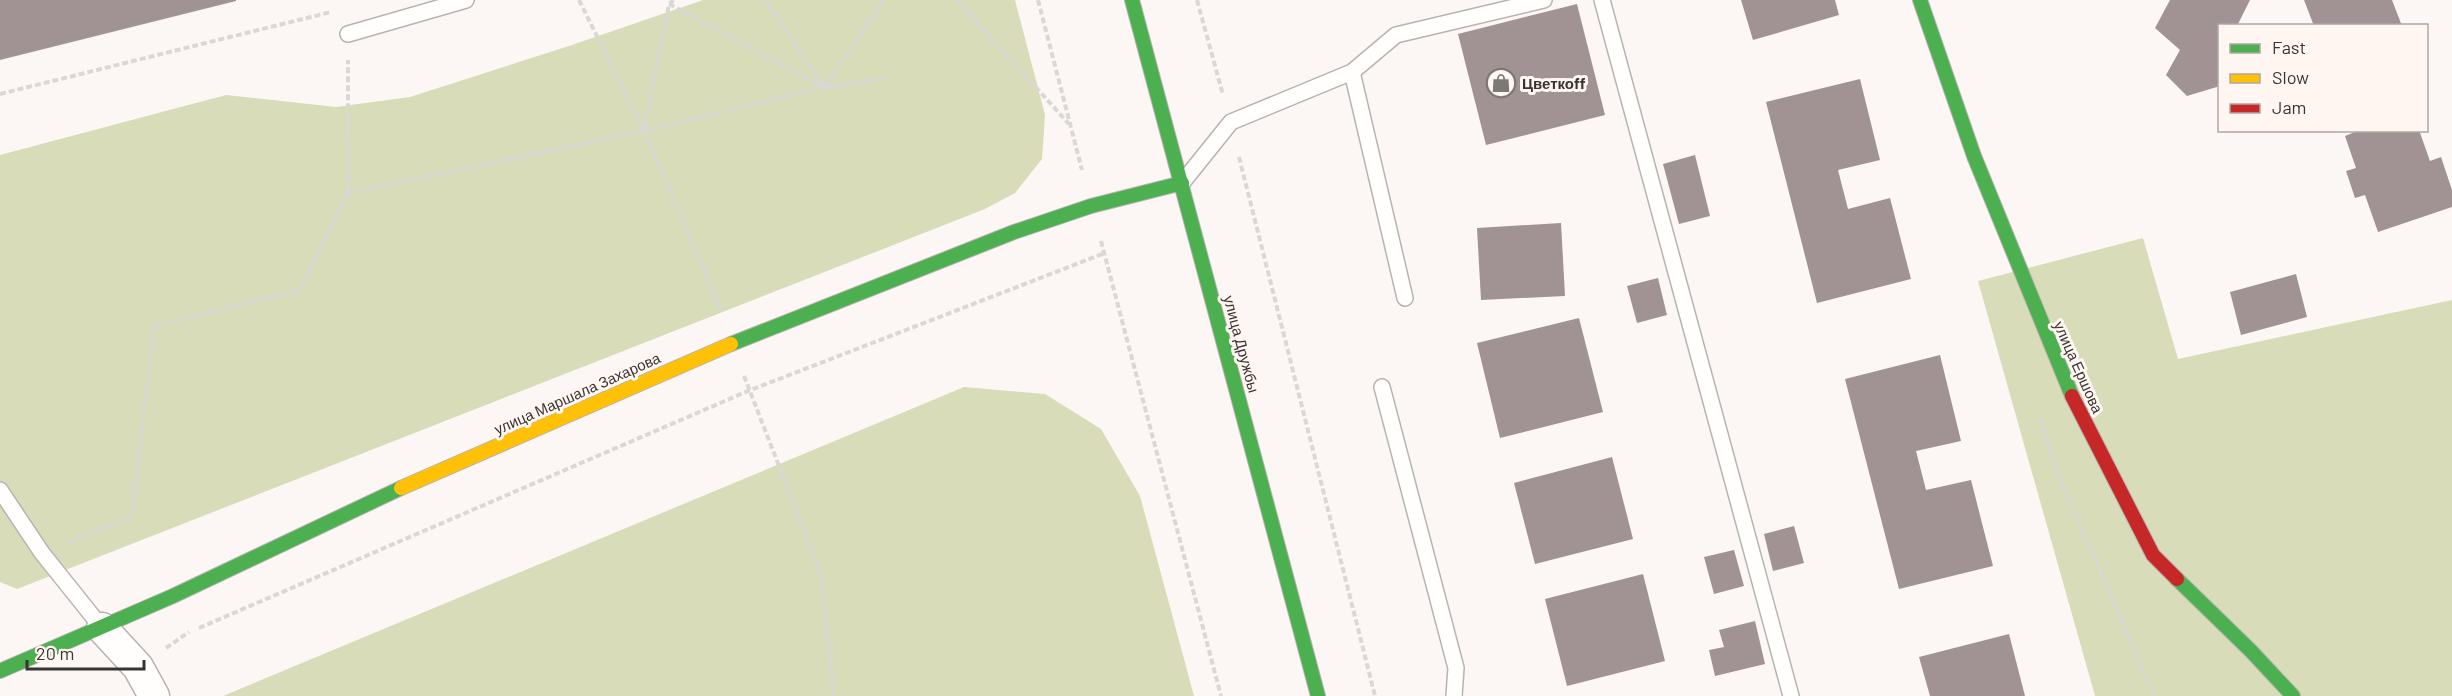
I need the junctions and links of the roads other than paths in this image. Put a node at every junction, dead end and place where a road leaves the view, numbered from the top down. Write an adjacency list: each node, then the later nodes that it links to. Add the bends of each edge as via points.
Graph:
1 (466, 0): 6 (lane)
2 (1132, 0): 8 (street, улица Дружбы)
3 (1544, 0): 7 (lane, via 1396,35)
4 (1602, 0): 17 (lane)
5 (1920, 0): 18 (street, улица Ершова, via 1974,156 2070,392 2153,555)
6 (348, 34)
7 (1352, 72): 8 (lane, via 1231,122); 9 (lane)
8 (1182, 183): 12 (street, улица Маршала Захарова, via 1091,206 1014,232 735,342 383,496); 15 (street, улица Дружбы)
9 (1405, 298)
10 (1382, 387): 16 (lane, via 1456,668)
11 (0, 490): 12 (lane, via 42,554)
12 (102, 628): 13 (street, улица Маршала Захарова); 14 (street, via 138,667)
13 (0, 671)
14 (154, 696)
15 (1318, 696)
16 (1454, 696)
17 (1791, 696)
18 (2293, 696)

